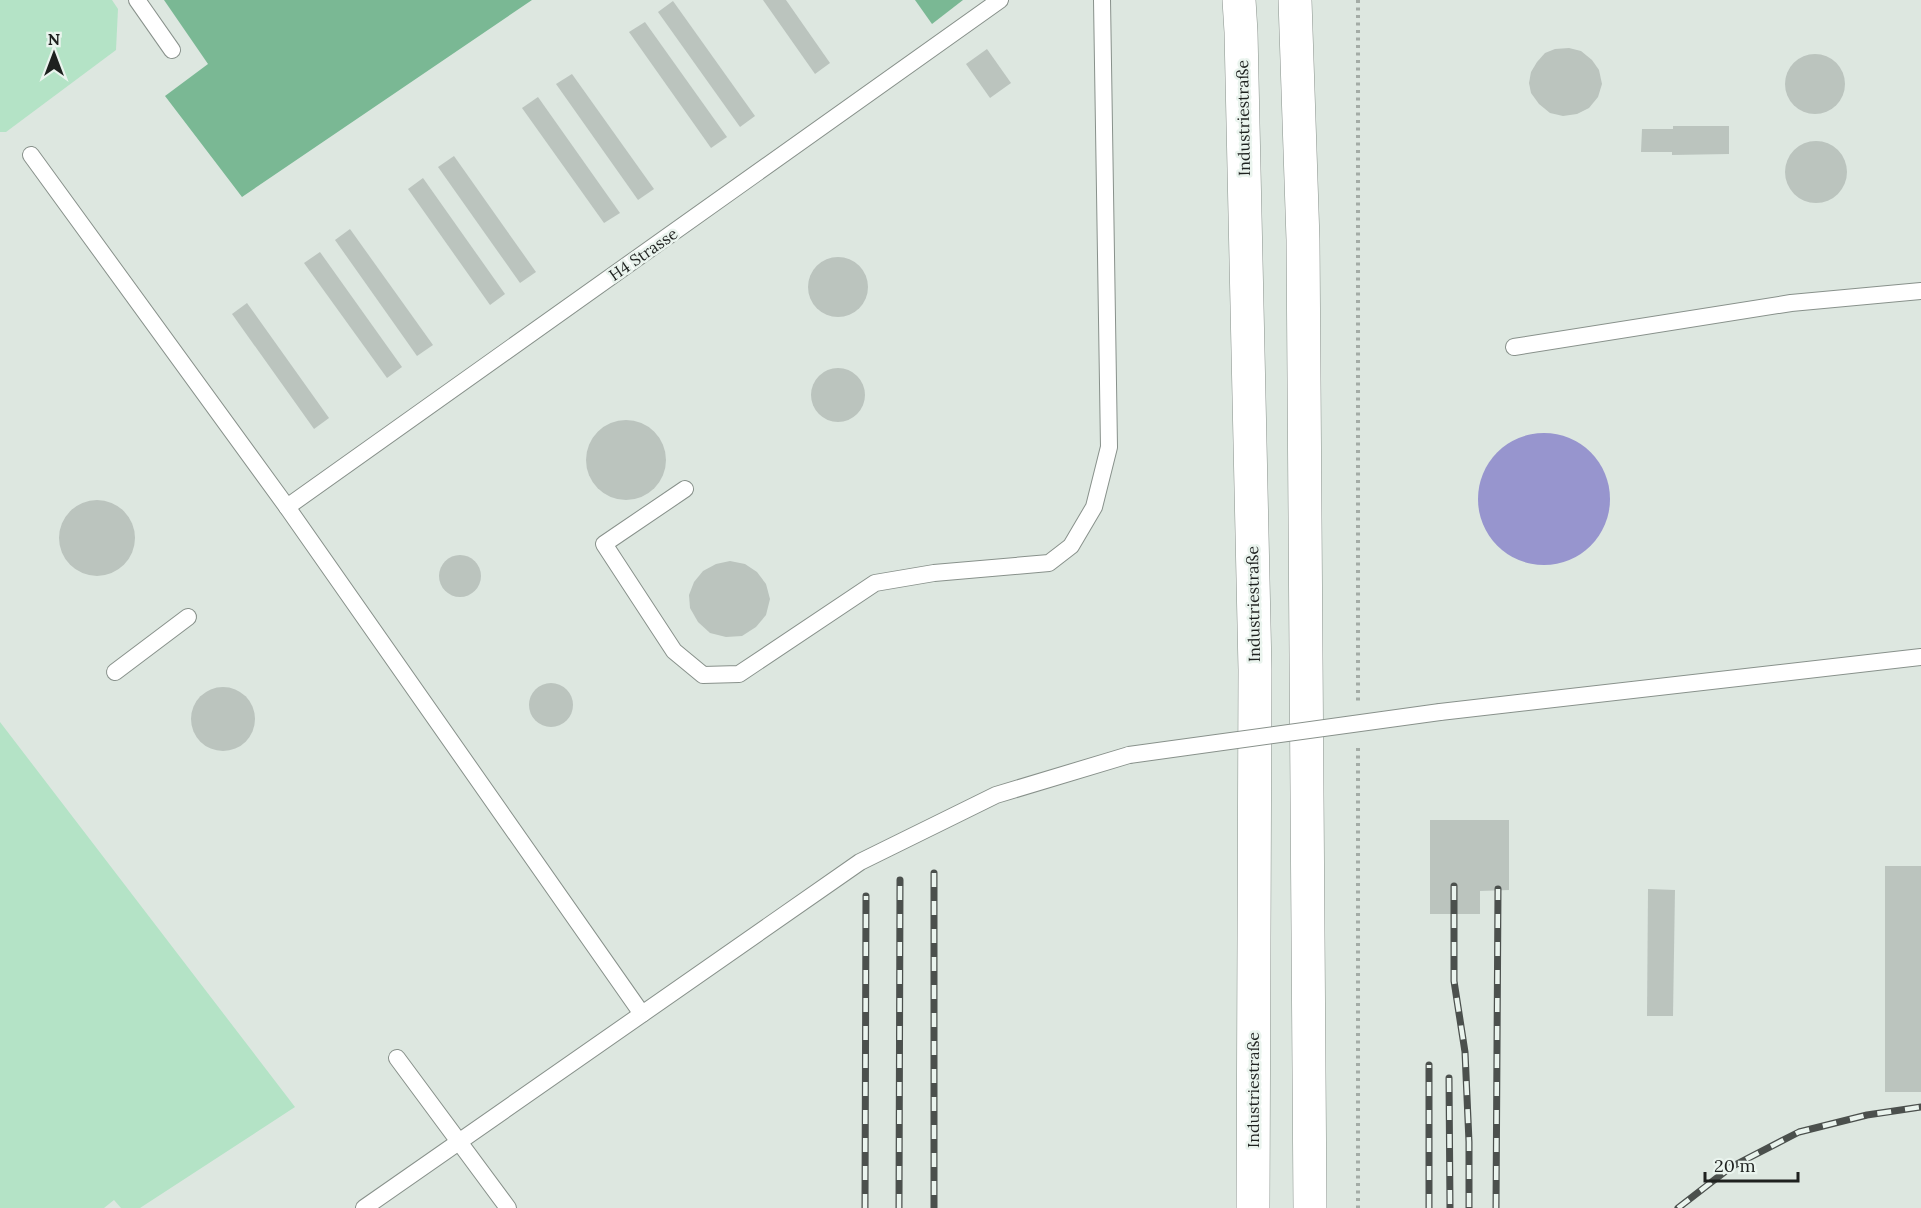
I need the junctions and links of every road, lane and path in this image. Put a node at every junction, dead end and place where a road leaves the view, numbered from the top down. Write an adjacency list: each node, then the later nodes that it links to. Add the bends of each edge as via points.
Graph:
1 (137, 0): 7 (lane)
2 (1000, 0): 12 (lane, H4 Strasse)
3 (1102, 0): 11 (lane, via 1109,447 1094,507 1071,546 1049,563 934,573 875,583 739,674 703,675 674,651 604,544)
4 (1239, 0): 23 (highway, Industriestraße, via 1254,670)
5 (1295, 0): 24 (highway, via 1304,276)
6 (1358, 0): 16 (path)
7 (172, 50)
8 (31, 155): 12 (lane)
9 (1921, 291): 10 (lane, via 1791,303)
10 (1514, 347)
11 (686, 489)
12 (287, 507): 18 (lane)
13 (188, 616): 15 (lane)
14 (1921, 657): 18 (lane, bridge, via 1440,712 1129,755 996,795 860,862)
15 (115, 672)
16 (1358, 708)
17 (1358, 744): 25 (path)
18 (642, 1014): 20 (lane)
19 (397, 1058): 20 (lane)
20 (460, 1141): 21 (lane); 22 (lane)
21 (364, 1208)
22 (508, 1208)
23 (1253, 1208)
24 (1310, 1208)
25 (1358, 1208)

